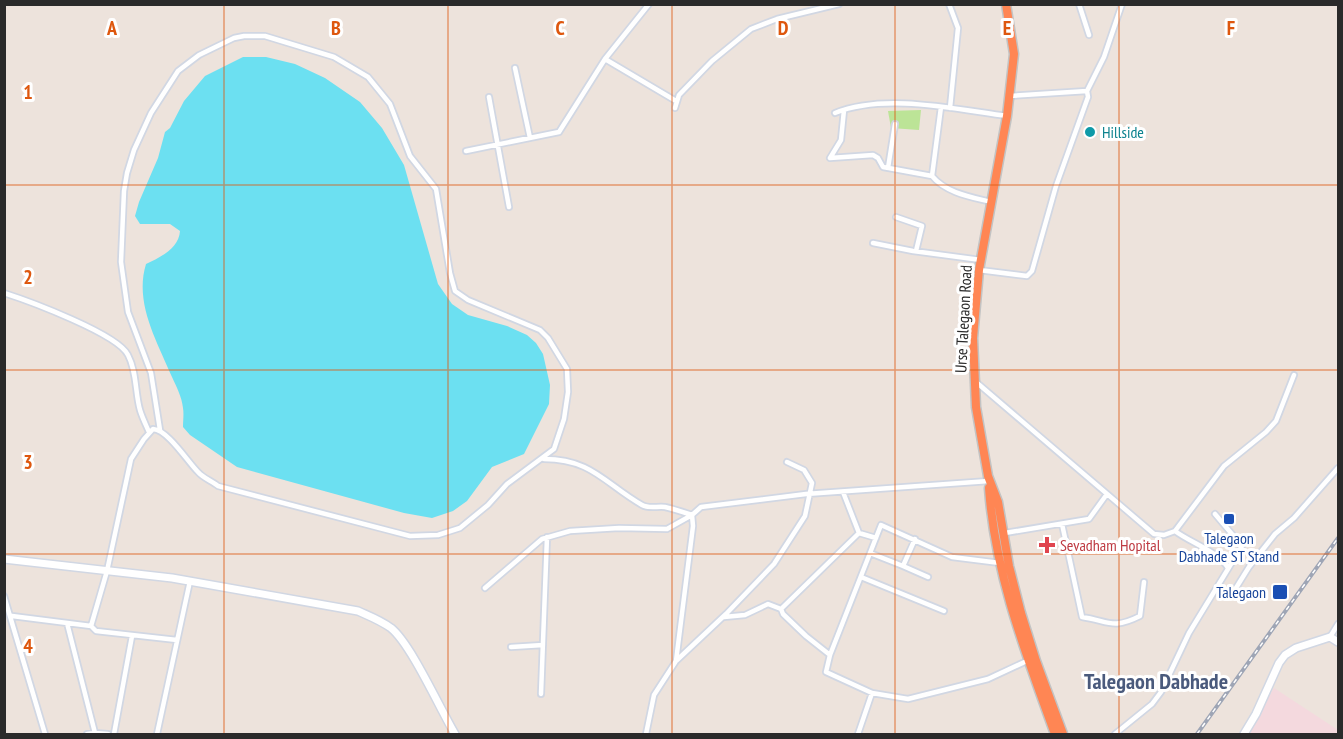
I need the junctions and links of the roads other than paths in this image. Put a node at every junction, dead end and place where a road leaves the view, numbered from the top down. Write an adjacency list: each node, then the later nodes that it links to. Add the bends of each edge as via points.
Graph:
1 (649, 4): 8 (street)
2 (839, 4): 13 (street, via 751,29 712,61)
3 (949, 4): 16 (street, via 958,28)
4 (1006, 4): 11 (highway, Urse Talegaon Road, via 1014,54)
5 (1079, 4): 7 (street)
6 (1122, 4): 10 (street, via 1104,57)
7 (1089, 35)
8 (604, 58): 13 (street); 21 (street, via 559,132)
9 (514, 68): 21 (street)
10 (1087, 91): 11 (street); 31 (street, via 1032,271 1028,276)
11 (1009, 96): 19 (highway, Urse Talegaon Road)
12 (489, 98): 22 (street)
13 (676, 101): 15 (street)
14 (941, 107): 16 (street); 17 (street, via 870,105); 25 (street)
15 (675, 108)
16 (950, 108): 19 (street)
17 (844, 110): 18 (street); 24 (street, via 841,140 830,158 873,155)
18 (835, 113)
19 (1007, 116): 26 (highway, Urse Talegaon Road)
20 (895, 124): 24 (street)
21 (530, 138): 22 (street)
22 (498, 144): 23 (street); 27 (street)
23 (466, 151)
24 (888, 168): 25 (street)
25 (932, 176): 26 (street, via 946,188)
26 (991, 202): 31 (highway, Urse Talegaon Road)
27 (509, 207)
28 (896, 217): 30 (street, via 922,226)
29 (873, 243): 30 (street)
30 (916, 251): 31 (street)
31 (980, 265): 34 (highway, Urse Talegaon Road)
32 (4, 293): 36 (street, via 93,329 119,344 128,355)
33 (1294, 375): 47 (street, via 1276,421 1224,466)
34 (974, 381): 40 (highway, Urse Talegaon Road); 43 (street)
35 (160, 430): 36 (street); 37 (street, via 201,475 218,486 410,536 447,533 464,525 507,483); 37 (street, via 151,373 128,312 123,278 127,174 151,113 178,71 234,38 265,36 334,57 368,77 390,104 410,156 436,189 455,291 468,300 535,326 558,353 568,380 564,419 554,450)
36 (149, 432): 58 (street, via 130,459)
37 (542, 459): 45 (street, via 563,459 585,466 645,507 664,507)
38 (787, 462): 42 (street, via 804,470 812,483)
39 (1338, 468): 63 (street, via 1275,534 1231,596)
40 (988, 478): 41 (street); 48 (highway, Urse Talegaon Road); 55 (highway)
41 (843, 492): 42 (street); 49 (street)
42 (810, 494): 45 (street, via 701,507); 69 (street, via 805,516 774,564)
43 (1107, 494): 46 (street, via 1089,519); 47 (street, via 1154,534)
44 (1215, 514): 57 (street, via 1242,546)
45 (692, 515): 50 (street, via 667,529 570,531); 81 (street)
46 (1062, 524): 48 (street); 62 (street, via 1082,617 1114,625 1140,616)
47 (1175, 531): 57 (street, via 1218,556)
48 (1005, 532): 80 (highway, Urse Talegaon Road)
49 (859, 533): 51 (street); 66 (street)
50 (547, 537): 64 (street); 77 (street)
51 (876, 538): 52 (street, via 880,525); 53 (street)
52 (915, 539): 55 (street, via 952,557); 56 (street)
53 (870, 553): 56 (street); 59 (street)
54 (4, 559): 58 (street)
55 (1000, 563): 80 (highway, via 1012,613)
56 (903, 566): 60 (street)
57 (1228, 568): 63 (street)
58 (106, 571): 61 (street); 72 (street)
59 (861, 577): 67 (street); 79 (street)
60 (928, 577)
61 (190, 581): 75 (street); 90 (street, via 357,611 376,618 393,629 407,648)
62 (1143, 582)
63 (1217, 587): 95 (street, via 1161,692)
64 (485, 588)
65 (4, 596): 68 (street)
66 (781, 609): 69 (street, via 768,604 745,615); 79 (street)
67 (944, 611)
68 (12, 616): 70 (street); 85 (street)
69 (722, 618): 81 (street)
70 (67, 623): 72 (street); 84 (street)
71 (1338, 624): 74 (street)
72 (91, 626): 73 (street, via 96,631)
73 (132, 636): 75 (street); 88 (street)
74 (1330, 637): 76 (street); 96 (street, via 1285,655)
75 (177, 640): 89 (street)
76 (1338, 642)
77 (543, 645): 78 (street); 83 (street)
78 (511, 647)
79 (830, 655): 82 (street, via 826,672)
80 (1031, 659): 82 (street, via 988,679 908,699); 93 (highway); 94 (highway, Urse Talegaon Road)
81 (676, 661): 91 (street, via 654,695)
82 (872, 693): 92 (street)
83 (541, 694)
84 (95, 733): 86 (street); 87 (street)
85 (45, 735)
86 (87, 735)
87 (108, 735)
88 (114, 735)
89 (157, 735)
90 (455, 735)
91 (646, 735)
92 (858, 735)
93 (1055, 735)
94 (1063, 735)
95 (1115, 735)
96 (1244, 735)

